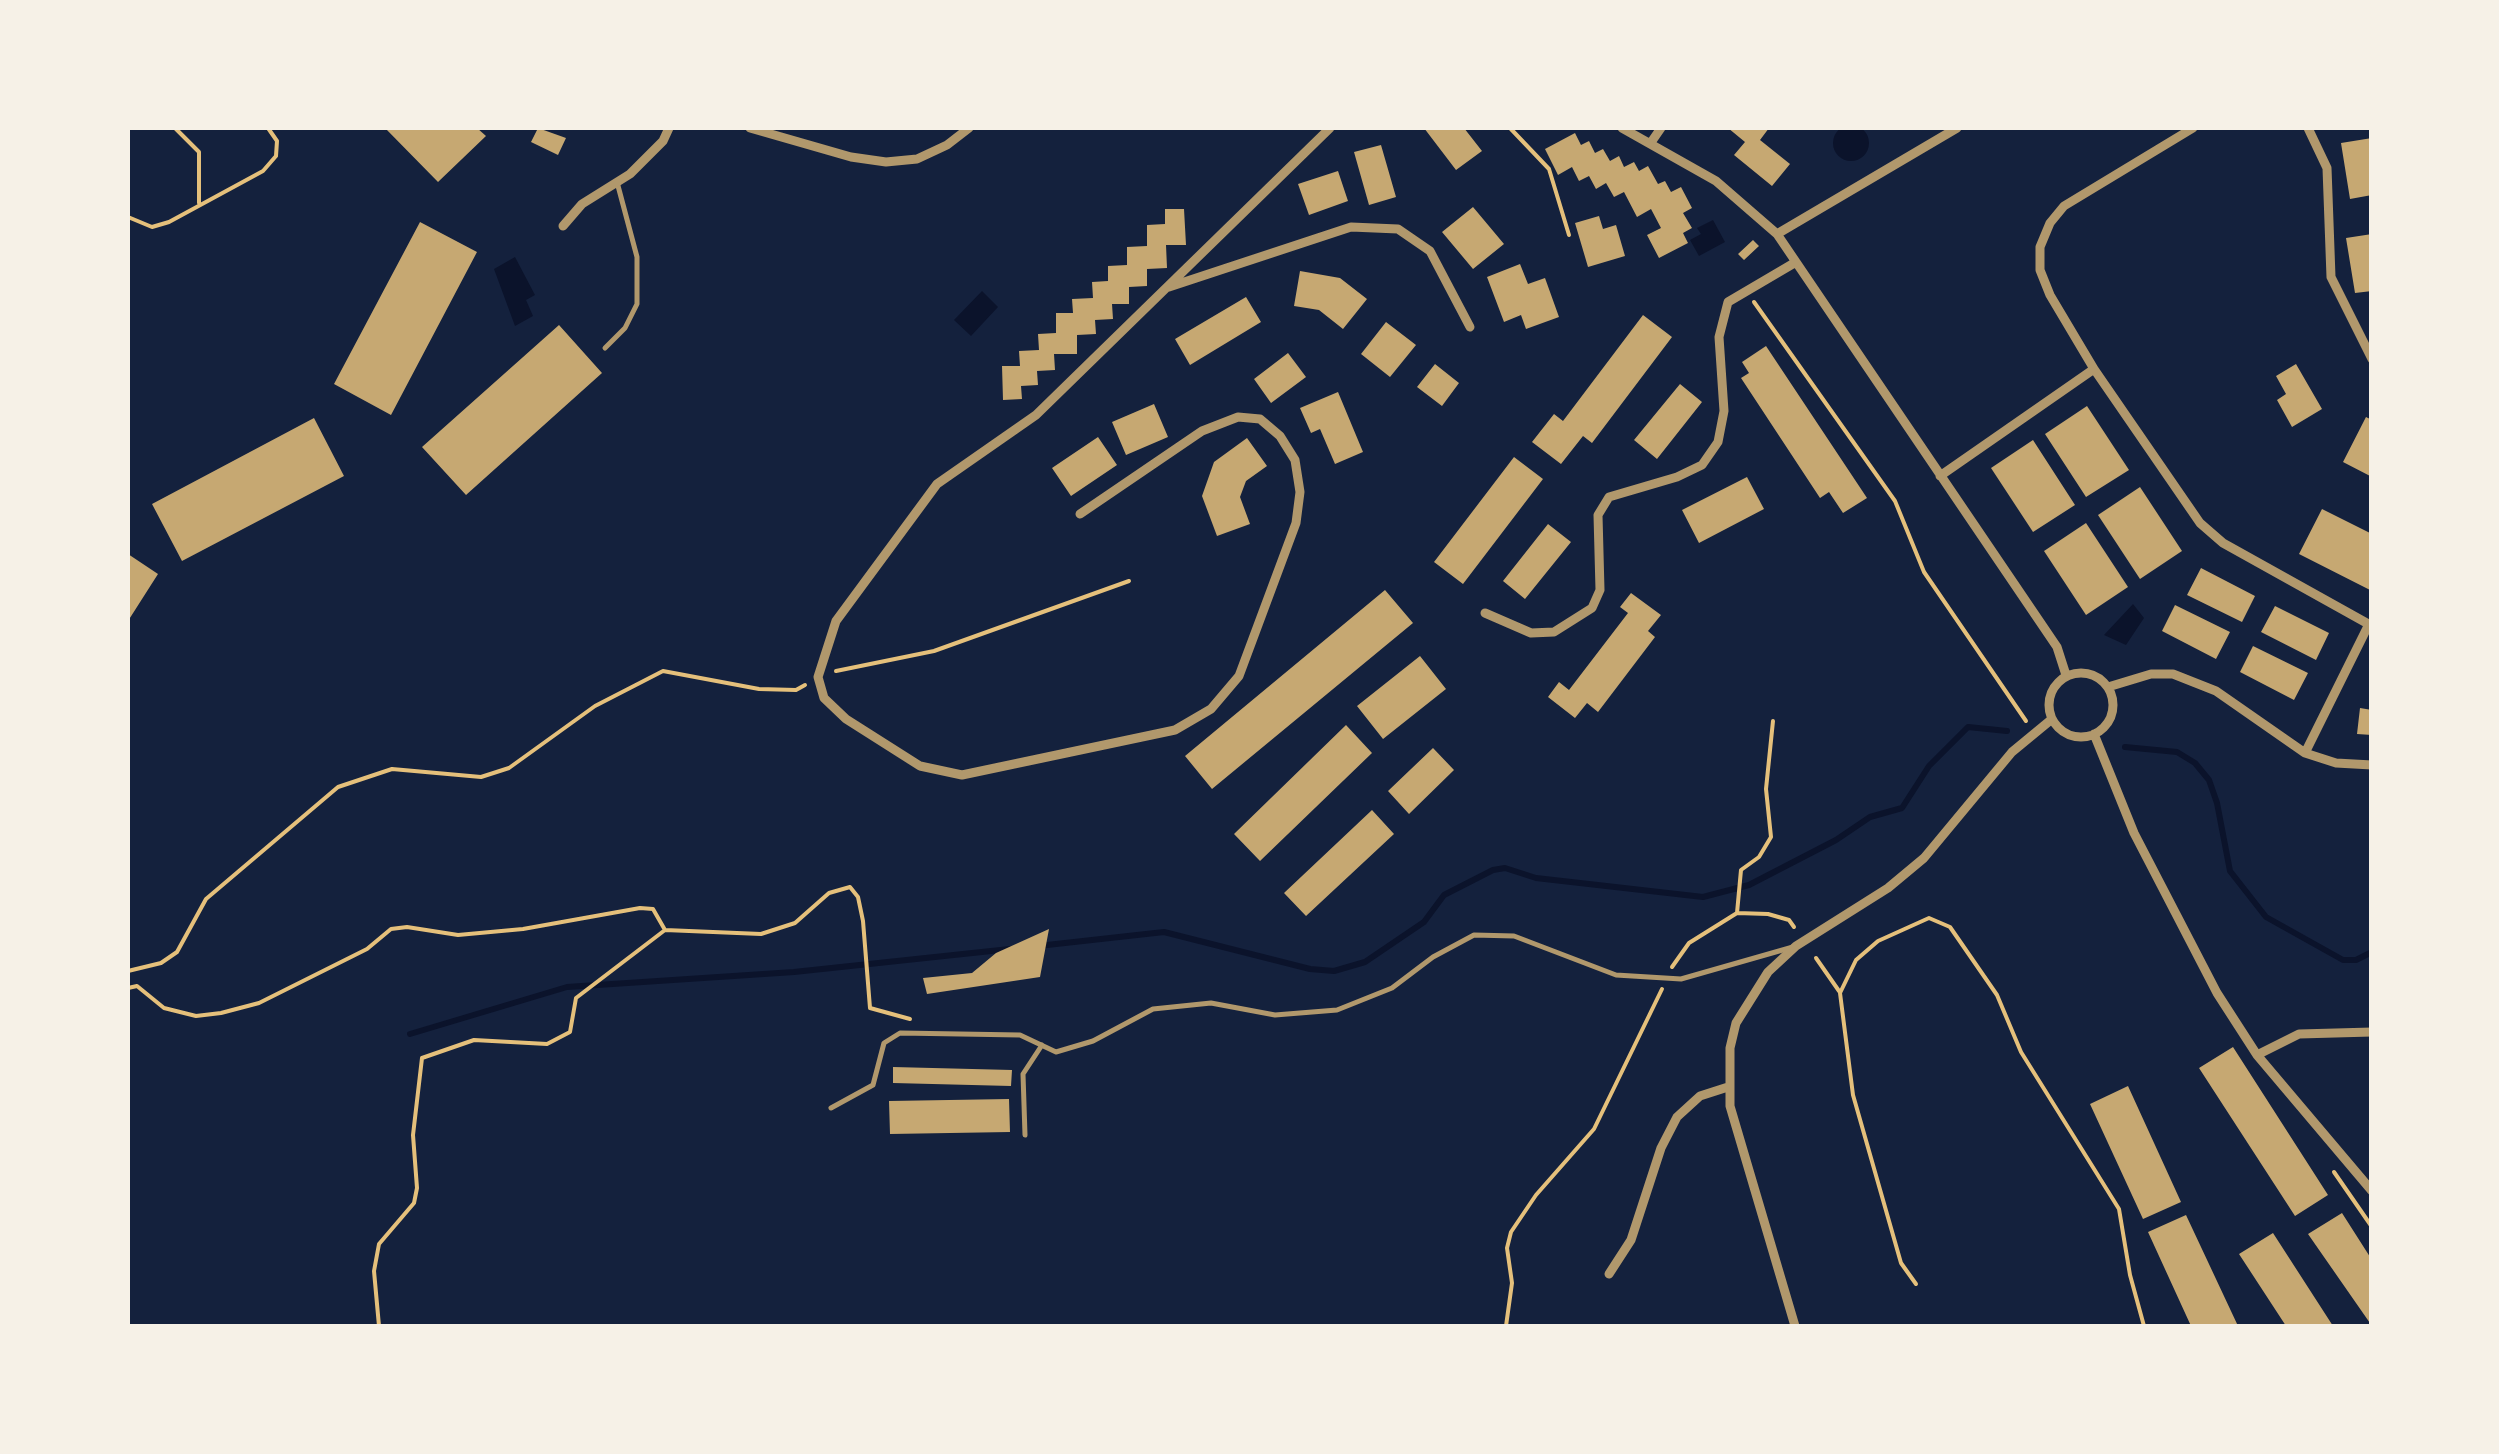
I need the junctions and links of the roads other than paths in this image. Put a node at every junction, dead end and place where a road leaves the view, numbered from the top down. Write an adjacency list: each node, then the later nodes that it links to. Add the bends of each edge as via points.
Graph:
1 (668, 128): 11 (street, via 663,141)
2 (750, 128): 3 (street, via 886,162 917,159)
3 (969, 128)
4 (1330, 128): 15 (street)
5 (1622, 128): 10 (street)
6 (1661, 128): 10 (street)
7 (1957, 128): 13 (street)
8 (2193, 128): 19 (street, via 2083,192 2050,224 2040,247 2050,295)
9 (2308, 128): 18 (street, via 2327,168 2332,277)
10 (1652, 141): 13 (street, via 1716,181)
11 (617, 182): 12 (street, via 582,204); 17 (lane, via 637,256 637,304)
12 (563, 226)
13 (1777, 234): 14 (street)
14 (1796, 262): 20 (street); 22 (street, via 1728,302 1721,318 1724,411 1718,442 1702,465 1609,498 1598,515 1600,590 1592,608 1554,632 1531,633)
15 (1166, 288): 16 (street, via 1351,227 1398,229 1430,251); 21 (street, via 1036,416 936,484 836,621 818,677 824,698 920,766 962,774 1174,730 1212,710 1239,676 1296,523 1295,460 1280,436 1260,420 1238,417 1202,432)
16 (1470, 327)
17 (604, 348)
18 (2372, 359)
19 (2094, 368): 20 (street); 23 (street, via 2200,524)
20 (1940, 476): 24 (street, via 2056,647)
21 (1080, 514)
22 (1485, 613)
23 (2370, 626): 28 (street)
24 (2066, 675): 25 (street, via 2086,672); 26 (street, via 2051,691)
25 (2108, 687): 27 (street, via 2113,711); 28 (street, via 2152,674 2195,681)
26 (2052, 719): 27 (street, via 2072,736); 30 (street, via 2012,752 1924,858)
27 (2094, 734): 33 (street, via 2134,834)
28 (2305, 754): 29 (street)
29 (2372, 764)
30 (1796, 946): 32 (lane, via 1680,979 1616,974 1514,936 1474,935 1392,988 1337,1010 1274,1015 1210,1003 1152,1010 1056,1052); 34 (street, via 1768,972 1736,1023)
31 (2372, 1032): 33 (street, via 2298,1034)
32 (1042, 1045): 35 (lane, via 1020,1034 900,1033 884,1043 874,1085); 36 (lane, via 1022,1074)
33 (2257, 1055): 37 (street)
34 (1728, 1087): 38 (street, via 1700,1096 1677,1116 1631,1240); 39 (street, via 1737,1138)
35 (831, 1108)
36 (1025, 1136)
37 (2372, 1190)
38 (1609, 1274)
39 (1795, 1326)

